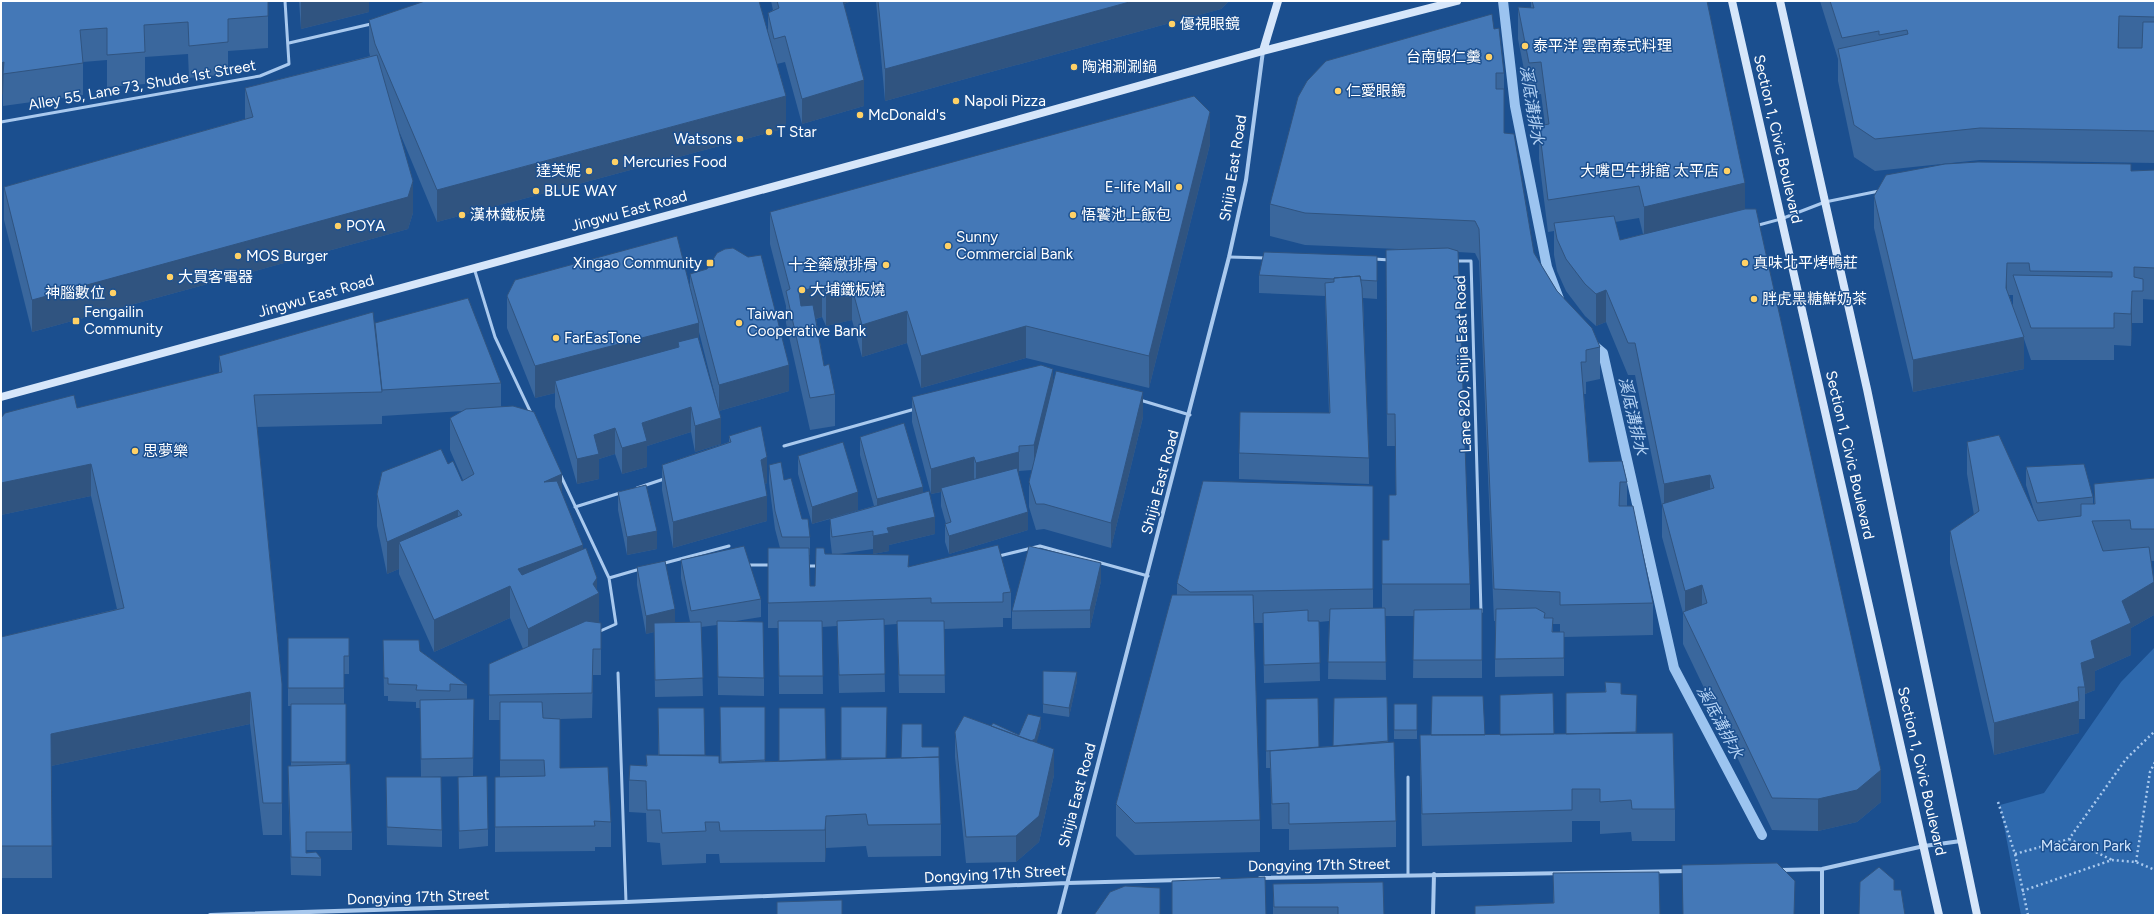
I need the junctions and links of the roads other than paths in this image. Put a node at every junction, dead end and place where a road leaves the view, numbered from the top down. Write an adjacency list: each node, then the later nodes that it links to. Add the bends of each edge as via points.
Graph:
1 (285, 1): 7 (lane)
2 (1278, 1): 8 (street)
3 (1457, 1): 8 (street, Jingwu East Road)
4 (1732, 1): 12 (street, Section 1, Civic Boulevard)
5 (1780, 1): 11 (street, Section 1, Civic Boulevard)
6 (374, 23): 7 (lane)
7 (289, 43): 9 (lane, Alley 55, Lane 73, Shude 1st Street, via 289,64 260,76)
8 (1263, 51): 14 (street, Shijia East Road, via 1246,180); 19 (street, Jingwu East Road)
9 (1, 122)
10 (1882, 190): 11 (lane)
11 (1825, 202): 12 (lane); 45 (street, Section 1, Civic Boulevard, via 1904,563)
12 (1781, 220): 13 (lane); 46 (street, Section 1, Civic Boulevard)
13 (1747, 228)
14 (1229, 257): 15 (lane); 23 (street, Shijia East Road)
15 (1268, 258)
16 (1370, 259): 17 (lane)
17 (1393, 260)
18 (1448, 260): 41 (lane, Lane 820, Shijia East Road, via 1471,261)
19 (473, 267): 20 (street, Jingwu East Road); 24 (lane, via 495,337)
20 (1, 397)
21 (1138, 400): 23 (lane)
22 (921, 407): 25 (lane)
23 (1190, 414): 39 (street, Shijia East Road)
24 (532, 415)
25 (784, 446)
26 (559, 472): 30 (lane)
27 (665, 479): 28 (lane)
28 (635, 488)
29 (628, 490): 30 (lane)
30 (576, 507): 40 (lane)
31 (729, 546): 35 (lane)
32 (996, 557): 39 (lane, via 1040,546)
33 (746, 564): 34 (lane)
34 (778, 565)
35 (654, 566)
36 (802, 566): 37 (lane)
37 (826, 566)
38 (646, 568): 40 (lane)
39 (1148, 576): 54 (street, Shijia East Road)
40 (609, 578): 42 (lane, via 616,624)
41 (1481, 612)
42 (594, 634)
43 (618, 673): 55 (lane)
44 (1408, 777): 50 (lane)
45 (1961, 841): 46 (street); 61 (street, Section 1, Civic Boulevard)
46 (1924, 846): 48 (street); 60 (street, Section 1, Civic Boulevard)
47 (1777, 870): 48 (street)
48 (1822, 870): 59 (street)
49 (1689, 871): 51 (street, Dongying 17th Street)
50 (1408, 874): 51 (street, Dongying 17th Street); 52 (street, Dongying 17th Street)
51 (1434, 874): 58 (street)
52 (1257, 878)
53 (1226, 879): 54 (street, Dongying 17th Street)
54 (1066, 883): 55 (street, Dongying 17th Street); 57 (street, Shijia East Road)
55 (626, 902): 56 (street, Dongying 17th Street)
56 (210, 915)
57 (1059, 915)
58 (1433, 915)
59 (1822, 915)
60 (1939, 915)
61 (1977, 915)

